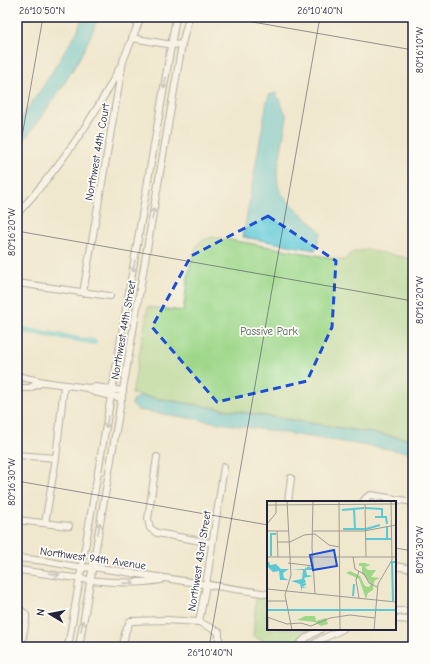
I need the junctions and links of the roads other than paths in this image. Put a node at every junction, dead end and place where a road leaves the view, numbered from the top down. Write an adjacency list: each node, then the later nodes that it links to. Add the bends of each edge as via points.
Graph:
1 (141, 17): 4 (street, Northwest 44th Court)
2 (176, 17): 6 (street, Northwest 44th Street)
3 (189, 17): 5 (street, Northwest 44th Street)
4 (132, 38): 6 (street); 7 (street, Northwest 44th Court)
5 (182, 44): 6 (street); 16 (street, Northwest 44th Street, one-way to 5)
6 (172, 45): 17 (street, Northwest 44th Street, one-way to 17)
7 (123, 61): 8 (street, via 85,127); 10 (street, Northwest 44th Court)
8 (17, 214)
9 (17, 282): 10 (street)
10 (82, 293): 11 (street)
11 (110, 296)
12 (17, 376): 13 (street)
13 (44, 382): 14 (street); 15 (street, via 29,388)
14 (64, 385): 17 (street, via 95,387); 21 (street)
15 (17, 388)
16 (123, 391): 17 (street); 18 (street, Northwest 44th Street)
17 (112, 393): 18 (street); 34 (street, Northwest 44th Street, one-way to 34)
18 (122, 398): 33 (street, Northwest 44th Street, one-way to 18)
19 (17, 455): 21 (street)
20 (157, 457): 30 (street, via 148,519 150,528 157,533)
21 (56, 458): 28 (street)
22 (224, 467): 30 (street, Northwest 43rd Street)
23 (291, 478): 25 (street)
24 (364, 500): 26 (street, via 371,495)
25 (288, 501)
26 (413, 502)
27 (17, 520): 28 (street)
28 (45, 523): 29 (street)
29 (70, 526)
30 (212, 543): 40 (street, Northwest 43rd Street)
31 (17, 558): 34 (street, Northwest 94th Avenue)
32 (396, 566): 35 (street)
33 (93, 567): 34 (street, Northwest 94th Avenue); 38 (street, Northwest 94th Avenue); 39 (street, Northwest 44th Street)
34 (82, 568): 37 (street, Northwest 44th Street)
35 (413, 569)
36 (17, 570): 37 (street, Northwest 94th Avenue, one-way to 37)
37 (80, 578): 39 (street, Northwest 94th Avenue); 52 (street, Northwest 44th Street)
38 (167, 578): 39 (street, Northwest 94th Avenue, one-way to 38, via 126,583); 40 (street, Northwest 94th Avenue)
39 (91, 580): 53 (street, Northwest 44th Street, one-way to 39)
40 (206, 584): 41 (street, Northwest 94th Avenue); 47 (street, Northwest 43rd Street)
41 (267, 594)
42 (19, 608): 51 (street, via 26,615)
43 (396, 610): 44 (street)
44 (413, 611)
45 (396, 619): 46 (street)
46 (413, 620)
47 (199, 622): 54 (street, via 130,621); 55 (street, Northwest 43rd Street, via 219,632)
48 (314, 630): 50 (street); 56 (street)
49 (341, 630): 50 (street)
50 (320, 640): 57 (street)
51 (21, 647)
52 (68, 647)
53 (79, 647)
54 (123, 647)
55 (219, 647)
56 (296, 647)
57 (309, 647)

